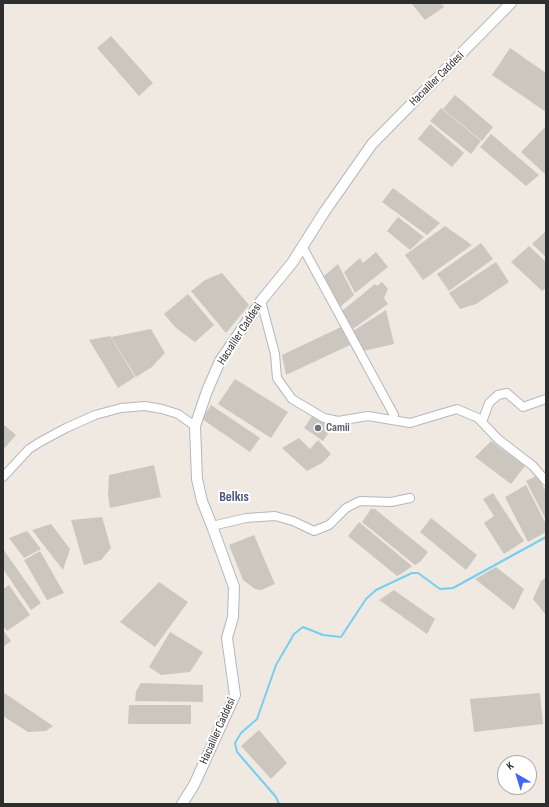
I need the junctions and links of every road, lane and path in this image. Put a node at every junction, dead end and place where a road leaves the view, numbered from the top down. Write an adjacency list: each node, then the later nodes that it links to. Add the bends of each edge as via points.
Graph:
1 (512, 3): 2 (street, Hacıaliler Caddesi, via 372,144)
2 (302, 246): 3 (street, Hacıaliler Caddesi, via 292,263); 5 (street, via 394,415)
3 (261, 301): 5 (street, via 275,354 277,378 292,398 324,418 338,421 368,416); 7 (street, Hacıaliler Caddesi, via 220,361)
4 (546, 399): 6 (street, via 523,407 507,393 498,395 488,403)
5 (393, 420): 6 (street, via 410,423 457,409)
6 (482, 422): 9 (street, via 498,439 533,466)
7 (195, 426): 8 (street, via 178,414 162,409 146,406 121,408 95,415 40,442 29,449); 11 (street, Hacıaliler Caddesi, via 197,479)
8 (3, 477)
9 (546, 481)
10 (410, 498): 11 (street, via 391,502 360,501 346,508 329,525 314,531 275,516 246,518)
11 (212, 526): 12 (street, Hacıaliler Caddesi, via 234,587 233,617 227,638 235,695 194,786)
12 (182, 804)

